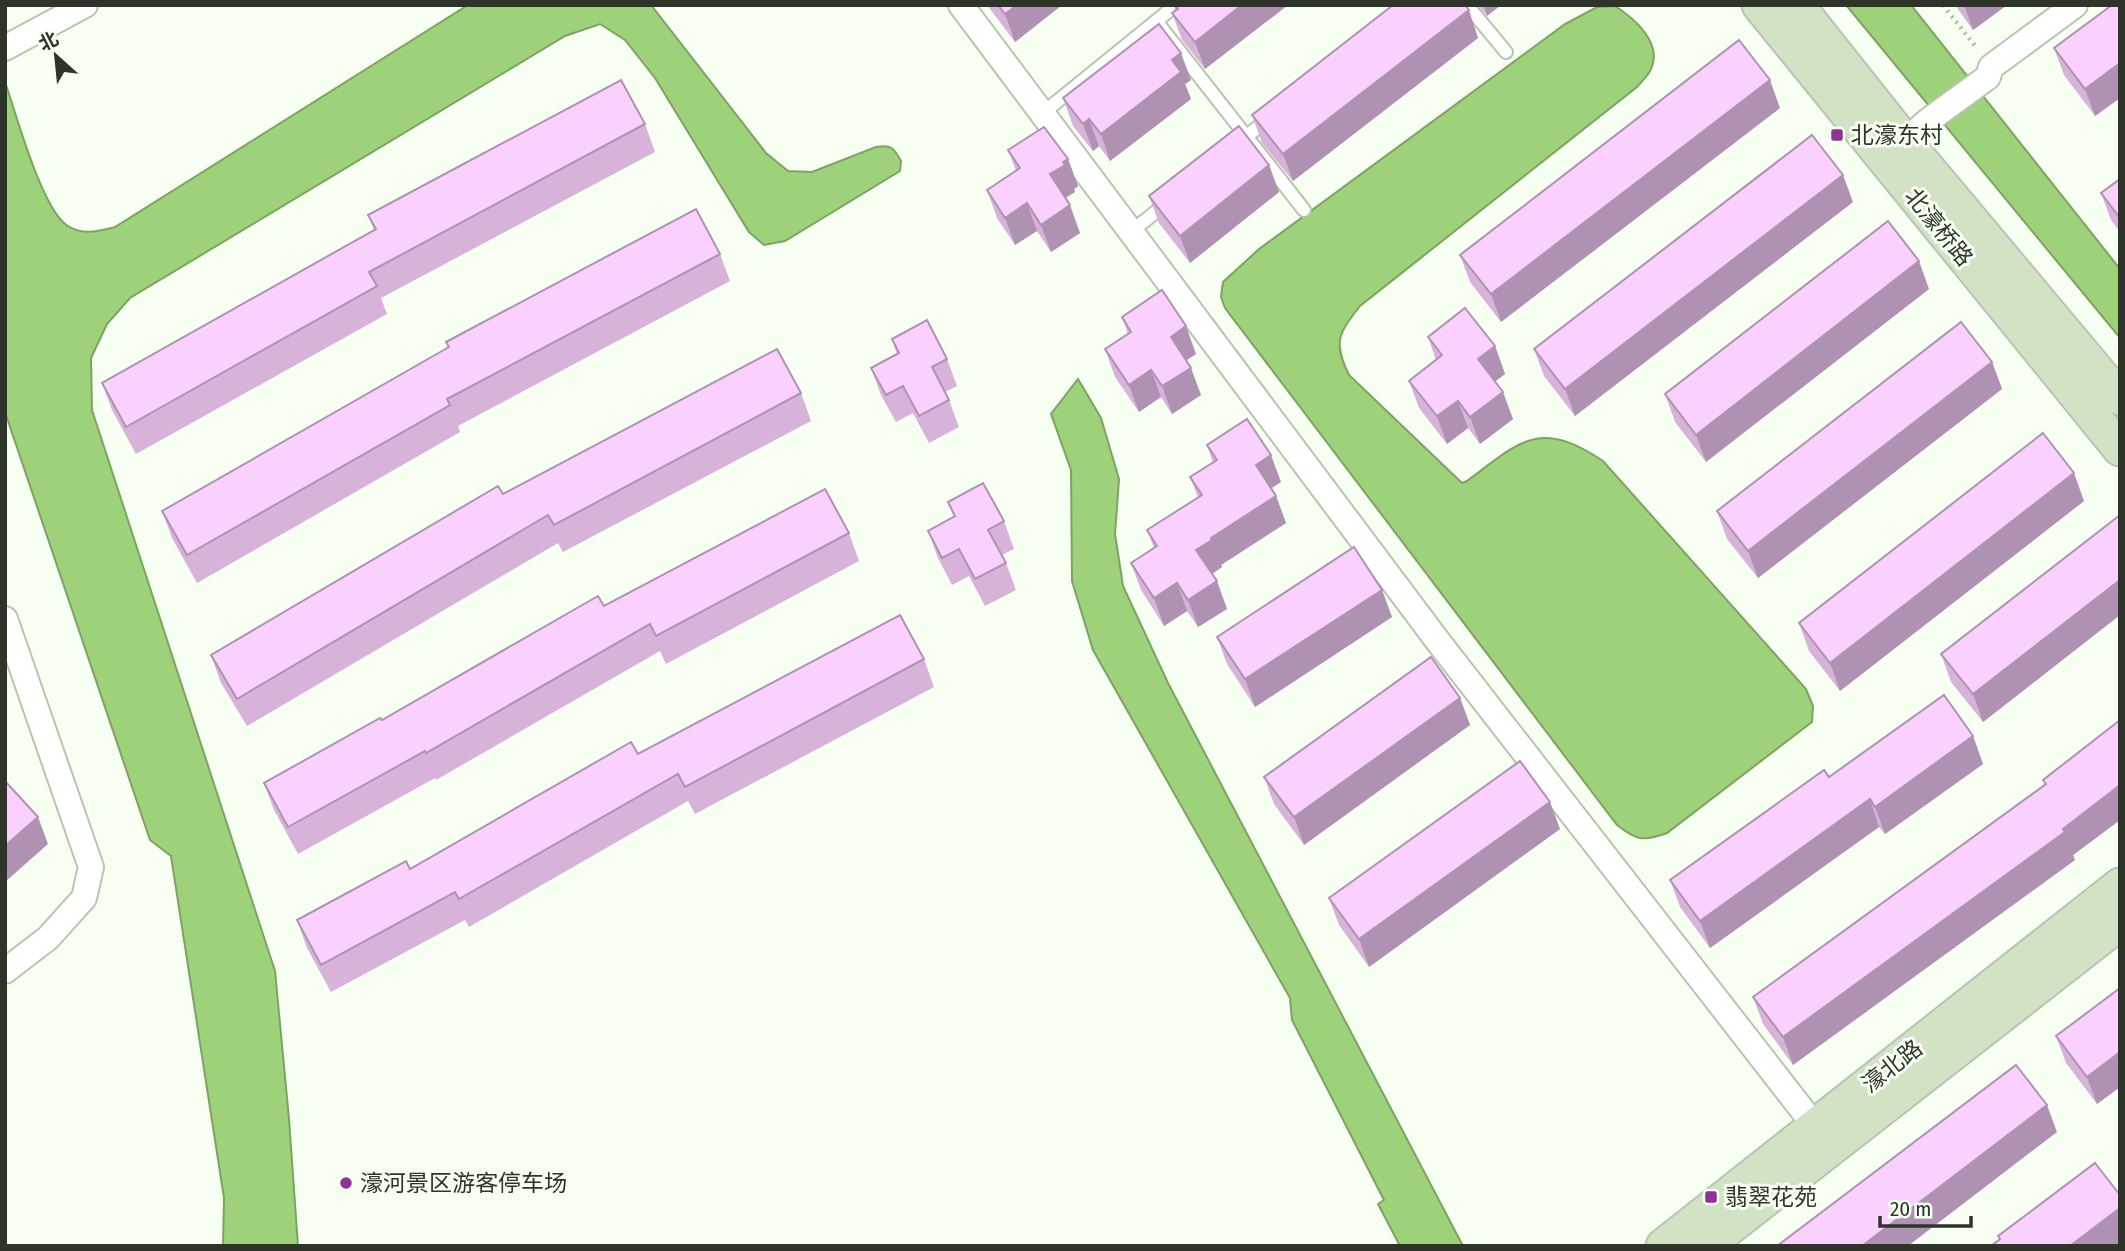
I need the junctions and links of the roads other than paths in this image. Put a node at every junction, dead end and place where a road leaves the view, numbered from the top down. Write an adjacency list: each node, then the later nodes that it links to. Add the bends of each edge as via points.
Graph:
1 (85, 5): 9 (street)
2 (1176, 5): 8 (lane)
3 (1467, 5): 10 (lane)
4 (1759, 5): 20 (street, 北濠桥路)
5 (1797, 5): 13 (street, 北濠桥路)
6 (2075, 5): 13 (street)
7 (965, 7): 12 (street)
8 (1156, 21): 12 (lane); 14 (lane)
9 (9, 46)
10 (1506, 52)
11 (1279, 110): 14 (lane)
12 (1043, 113): 18 (street)
13 (1917, 130): 19 (street, 北濠桥路)
14 (1247, 136): 15 (lane); 17 (lane)
15 (1226, 153)
16 (1174, 197): 18 (lane)
17 (1304, 210)
18 (1132, 231): 25 (street, via 1437,640)
19 (2120, 398)
20 (2120, 449)
21 (5, 619): 24 (street, via 91,867 84,898 48,938)
22 (2120, 885): 25 (street, 濠北路)
23 (2120, 923): 25 (street, 濠北路)
24 (5, 971)
25 (1823, 1137): 26 (street, 濠北路); 27 (street, 濠北路)
26 (1663, 1246)
27 (1706, 1246)

